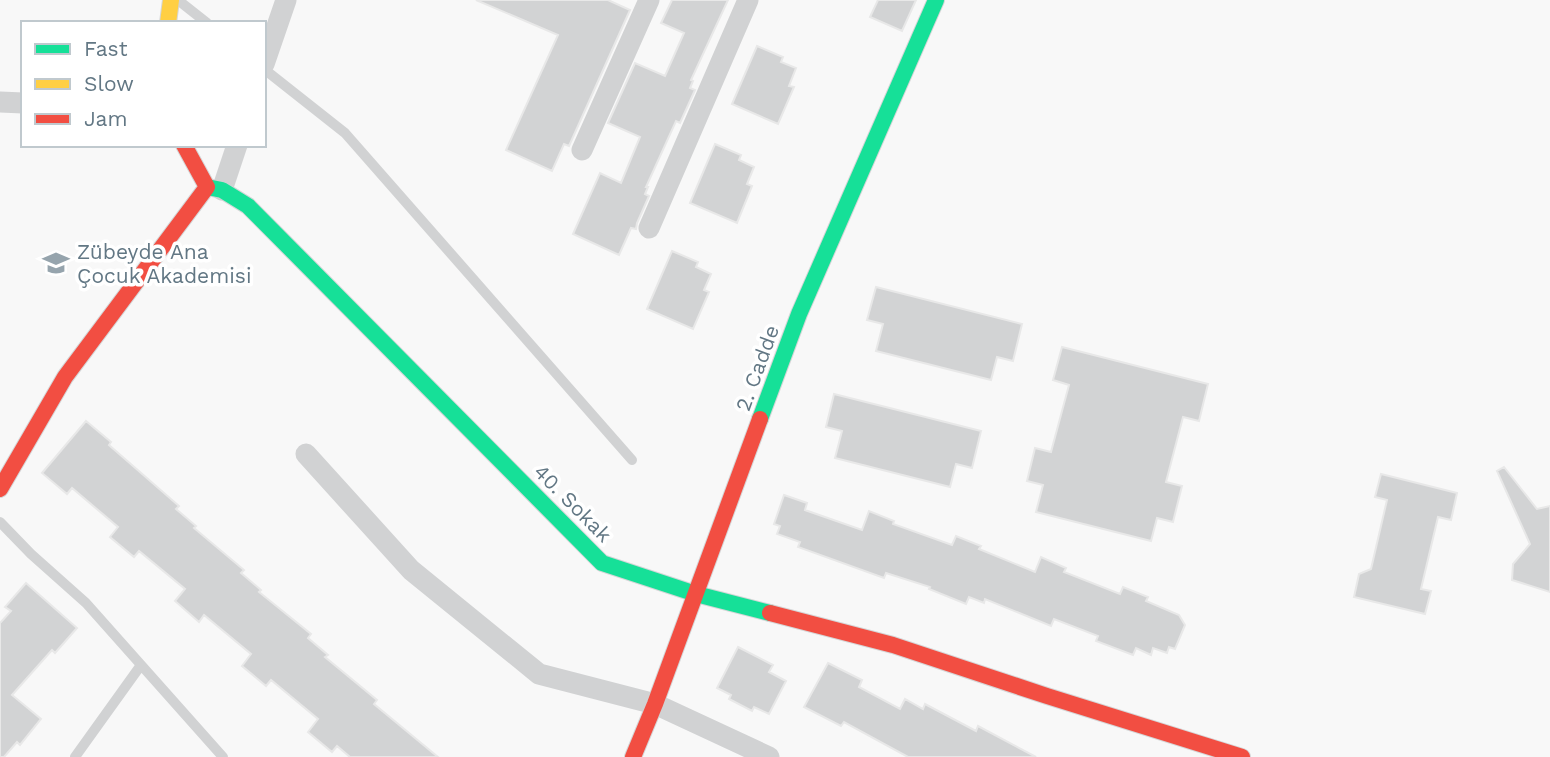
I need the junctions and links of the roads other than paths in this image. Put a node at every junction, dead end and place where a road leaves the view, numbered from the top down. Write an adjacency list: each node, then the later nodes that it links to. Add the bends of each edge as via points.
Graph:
1 (171, 0): 7 (street)
2 (178, 0): 8 (lane)
3 (286, 0): 9 (street)
4 (649, 0): 15 (street)
5 (748, 0): 17 (street)
6 (936, 0): 22 (street, 2. Cadde, via 799,314)
7 (168, 21)
8 (204, 21)
9 (266, 60)
10 (266, 68): 19 (lane, via 345,133)
11 (0, 102): 12 (street)
12 (21, 103)
13 (185, 147): 16 (street)
14 (236, 147): 16 (street)
15 (582, 150)
16 (214, 189): 20 (street, via 65,377); 22 (street, 40. Sokak, via 248,206 602,563)
17 (649, 228)
18 (306, 454): 24 (street, via 411,570 539,674)
19 (632, 460)
20 (0, 489)
21 (0, 522): 23 (lane, via 86,603)
22 (696, 594): 24 (street, 2. Cadde); 29 (street, 40. Sokak, via 893,645)
23 (141, 666): 25 (lane); 26 (lane)
24 (655, 704): 27 (street, 2. Cadde); 28 (street)
25 (75, 757)
26 (223, 757)
27 (633, 757)
28 (769, 757)
29 (1242, 757)

